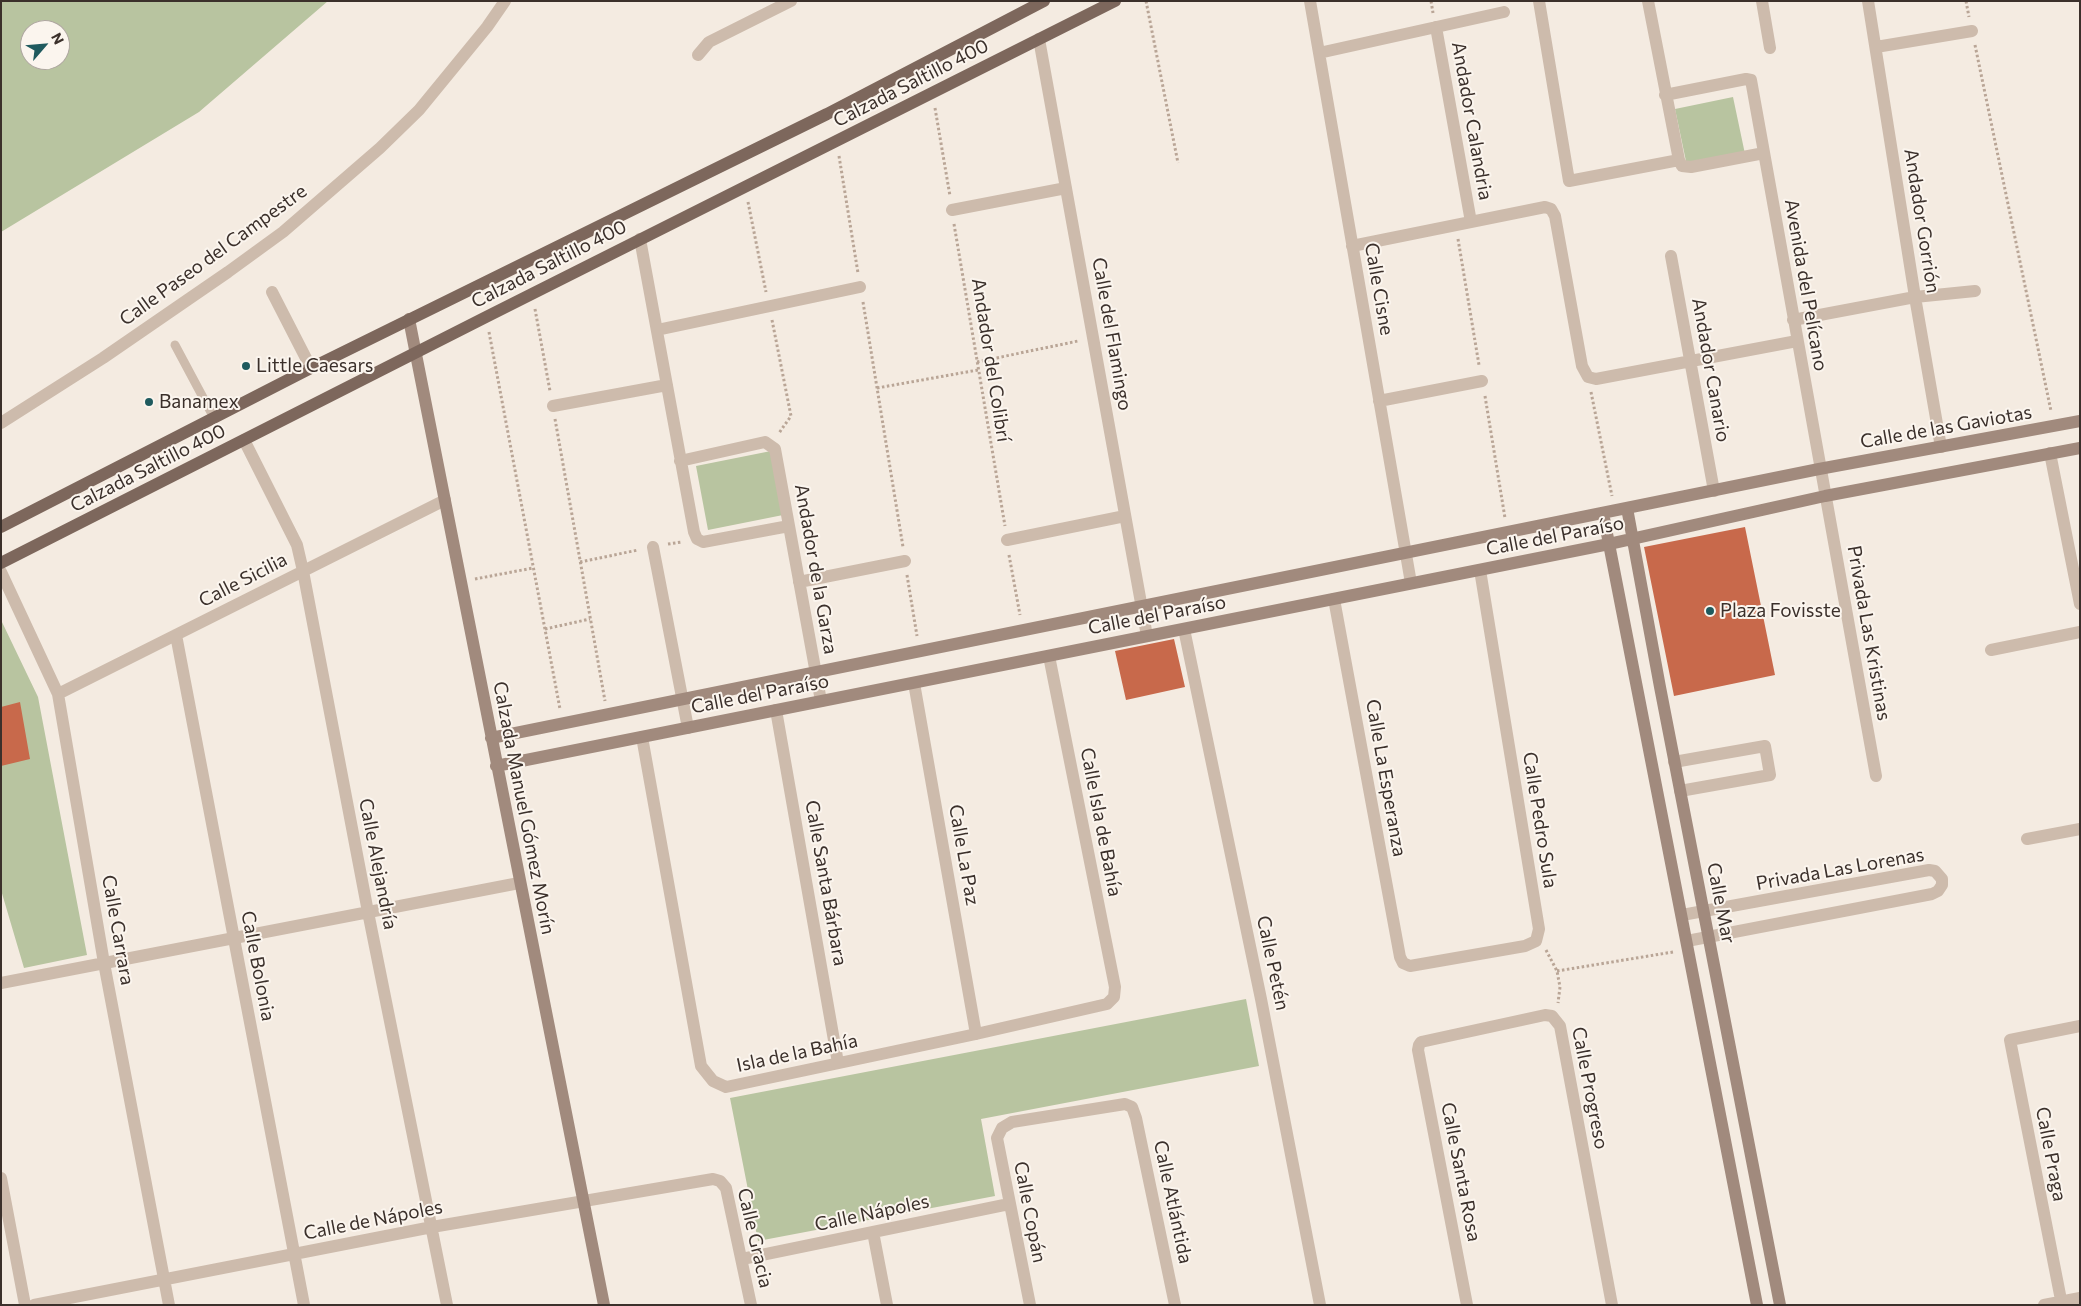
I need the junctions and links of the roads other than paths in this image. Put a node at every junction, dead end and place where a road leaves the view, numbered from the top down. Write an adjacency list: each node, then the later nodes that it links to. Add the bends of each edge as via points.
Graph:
1 (505, 1): 45 (street, Calle Paseo del Campestre, via 419,110 283,232 103,358)
2 (791, 1): 17 (street, via 710,42)
3 (1044, 1): 31 (main road, Calzada Saltillo 400, via 827,114)
4 (1115, 1): 13 (main road, Calzada Saltillo 400)
5 (1310, 1): 16 (street, Calle Cisne)
6 (1539, 1): 20 (street, via 1569,181)
7 (1648, 1): 18 (street)
8 (1762, 1): 15 (street)
9 (1868, 1): 14 (street, Andador Gorrión)
10 (1504, 12): 11 (street)
11 (1436, 27): 16 (street); 23 (street, Andador Calandria)
12 (1972, 31): 14 (street)
13 (1040, 39): 21 (street, Calle del Flamingo); 24 (main road, Calzada Saltillo 400)
14 (1876, 47): 30 (street, Andador Gorrión)
15 (1770, 48)
16 (1319, 53): 25 (street, Calle Cisne)
17 (698, 55)
18 (1665, 95): 19 (street, Avenida del Pelícano, via 1751,80); 20 (street)
19 (1764, 153): 20 (street, via 1691,166); 32 (street, Avenida del Pelícano)
20 (1680, 163)
21 (1066, 188): 22 (street); 57 (street, Calle del Flamingo)
22 (952, 210)
23 (1471, 222): 25 (street); 37 (street, via 1545,207 1551,209 1555,216 1582,366 1588,377 1596,379)
24 (640, 239): 33 (street); 36 (main road, Calzada Saltillo 400)
25 (1352, 246): 41 (street, Calle Cisne)
26 (1671, 256): 37 (street, Andador Canario)
27 (860, 287): 33 (street)
28 (1975, 291): 30 (street)
29 (272, 292): 38 (street)
30 (1915, 297): 32 (street); 47 (street, Andador Gorrión)
31 (409, 319): 36 (street, Calzada Manuel Gómez Morín); 38 (main road, Calzada Saltillo 400)
32 (1793, 320): 34 (street, Avenida del Pelícano)
33 (657, 330): 40 (street)
34 (1797, 341): 37 (street); 51 (street, Avenida del Pelícano)
35 (175, 345): 43 (lane)
36 (416, 352): 46 (main road, Calzada Saltillo 400); 54 (street, Calzada Manuel Gómez Morín)
37 (1691, 361): 52 (street, Andador Canario)
38 (311, 368): 43 (main road, Calzada Saltillo 400)
39 (1482, 381): 41 (street)
40 (666, 385): 42 (street); 50 (street)
41 (1379, 401): 64 (street, Calle Cisne)
42 (553, 406)
43 (214, 418): 59 (main road, Calzada Saltillo 400)
44 (2080, 421): 47 (street, Calle de las Gaviotas)
45 (1, 423)
46 (244, 440): 66 (main road, Calzada Saltillo 400); 68 (street, Calle Alejandría, via 297,545)
47 (1941, 447): 51 (street, Calle de las Gaviotas)
48 (2080, 448): 49 (street)
49 (2050, 454): 53 (street); 73 (street)
50 (680, 461): 58 (street, via 697,539 703,542); 58 (street, Andador de la Garza, via 765,442 771,445 775,449)
51 (1819, 469): 52 (street, Calle del Paraíso); 53 (street, Avenida del Pelícano)
52 (1714, 491): 55 (street, Calle del Paraíso)
53 (1825, 496): 60 (street, Calle del Paraíso); 92 (street, Privada Las Kristinas)
54 (445, 500): 68 (street, Calle Sicilia); 89 (street, Calzada Manuel Gómez Morín)
55 (1627, 508): 56 (street, Calle del Paraíso); 60 (street, Calle Mar)
56 (1603, 513): 62 (street); 64 (street, Calle del Paraíso)
57 (1125, 516): 61 (street); 74 (street, Calle del Flamingo)
58 (789, 526): 70 (street, Andador de la Garza)
59 (1, 527)
60 (1633, 539): 62 (street, Calle del Paraíso); 90 (street, Calle Mar)
61 (1007, 540)
62 (1609, 544): 67 (street, Calle del Paraíso); 99 (street)
63 (653, 547): 84 (street)
64 (1406, 553): 71 (street, Calle Cisne); 74 (street, Calle del Paraíso)
65 (905, 561): 70 (street)
66 (1, 563)
67 (1480, 570): 71 (street, Calle del Paraíso); 104 (street, Calle Pedro Sula, via 1539,929 1536,941 1525,946 1410,966)
68 (304, 571): 77 (street, Calle Sicilia); 97 (street, Calle Alejandría)
69 (1, 572): 83 (street, Calle Carrara)
70 (799, 582): 81 (street, Andador de la Garza)
71 (1411, 583): 72 (street, Calle del Paraíso)
72 (1334, 599): 75 (street, Calle del Paraíso); 104 (street, Calle La Esperanza)
73 (2080, 604)
74 (1141, 606): 78 (street, Calle del Flamingo); 81 (street, Calle del Paraíso)
75 (1184, 629): 78 (street, Calle del Paraíso); 133 (street, Calle Petén, via 1261,999)
76 (2080, 632): 79 (street)
77 (176, 635): 83 (street, Calle Sicilia); 100 (street, Calle Bolonia)
78 (1146, 636): 80 (street, Calle del Paraíso)
79 (1991, 650)
80 (1049, 656): 82 (street, Calle del Paraíso); 106 (street, Calle Isla de Bahía, via 1115,987)
81 (816, 672): 84 (street, Calle del Paraíso); 85 (street, Andador de la Garza)
82 (914, 682): 85 (street, Calle del Paraíso); 108 (street, Calle La Paz)
83 (58, 694): 103 (street, Calle Carrara)
84 (682, 700): 87 (street); 89 (street, Calle del Paraíso)
85 (821, 701): 86 (street, Calle del Paraíso)
86 (776, 710): 87 (street, Calle del Paraíso); 110 (street, Calle Santa Bárbara)
87 (688, 728): 88 (street, Calle del Paraíso)
88 (642, 737): 91 (street, Calle del Paraíso); 110 (street, Isla de la Bahía, via 701,1066 712,1081 726,1087)
89 (491, 738): 91 (street, Calzada Manuel Gómez Morín)
90 (1674, 762): 93 (street, Calle Mar); 93 (street, via 1765,746 1770,775)
91 (496, 766): 96 (street, Calzada Manuel Gómez Morín)
92 (1876, 776)
93 (1680, 791): 98 (street, Calle Mar)
94 (2080, 829): 95 (street)
95 (2027, 840)
96 (519, 883): 97 (street); 114 (street, Calzada Manuel Gómez Morín)
97 (368, 912): 100 (street); 116 (street, Calle Alejandría)
98 (1704, 912): 99 (street, Privada Las Lorenas); 101 (street, Calle Mar); 101 (street, Privada Las Lorenas, via 1929,870 1935,871 1942,879 1938,891 1932,894)
99 (1682, 915): 102 (street)
100 (234, 938): 103 (street); 118 (street, Calle Bolonia)
101 (1708, 938): 102 (street, Privada Las Lorenas); 137 (street, Calle Mar)
102 (1688, 946): 136 (street)
103 (104, 963): 105 (street); 120 (street, Calle Carrara)
104 (1403, 963)
105 (1, 983)
106 (1114, 996): 108 (street, Isla de la Bahía, via 1107,1004)
107 (2080, 1026): 122 (street, Calle Praga, via 2010,1040)
108 (976, 1034): 110 (street, Isla de la Bahía)
109 (1419, 1045): 134 (street, Calle Santa Rosa); 135 (street, Calle Progreso, via 1545,1015 1552,1016 1560,1026)
110 (838, 1063)
111 (1002, 1128): 115 (street, Calle Copán, via 997,1138); 132 (street, Calle Atlántida, via 1012,1122 1125,1104 1132,1107)
112 (1, 1178): 123 (street)
113 (720, 1181): 114 (street, Calle de Nápoles, via 713,1179); 119 (street, Calle Gracia, via 726,1188)
114 (583, 1202): 116 (street, Calle de Nápoles); 128 (street, Calzada Manuel Gómez Morín)
115 (1009, 1204): 117 (street, Calle Nápoles); 131 (street, Calle Copán)
116 (432, 1227): 118 (street, Calle de Nápoles); 127 (street, Calle Alejandría)
117 (873, 1232): 119 (street, Calle Nápoles); 130 (street)
118 (295, 1254): 120 (street, Calle de Nápoles); 126 (street, Calle Bolonia)
119 (742, 1259): 129 (street, Calle Gracia)
120 (164, 1280): 124 (street, Calle de Nápoles); 125 (street, Calle Carrara)
121 (2080, 1298): 122 (street)
122 (2061, 1303): 138 (street)
123 (26, 1305)
124 (34, 1305)
125 (169, 1305)
126 (304, 1305)
127 (447, 1305)
128 (604, 1305)
129 (751, 1305)
130 (887, 1305)
131 (1030, 1305)
132 (1175, 1305)
133 (1320, 1305)
134 (1468, 1305)
135 (1612, 1305)
136 (1757, 1305)
137 (1780, 1305)
138 (2044, 1305)

